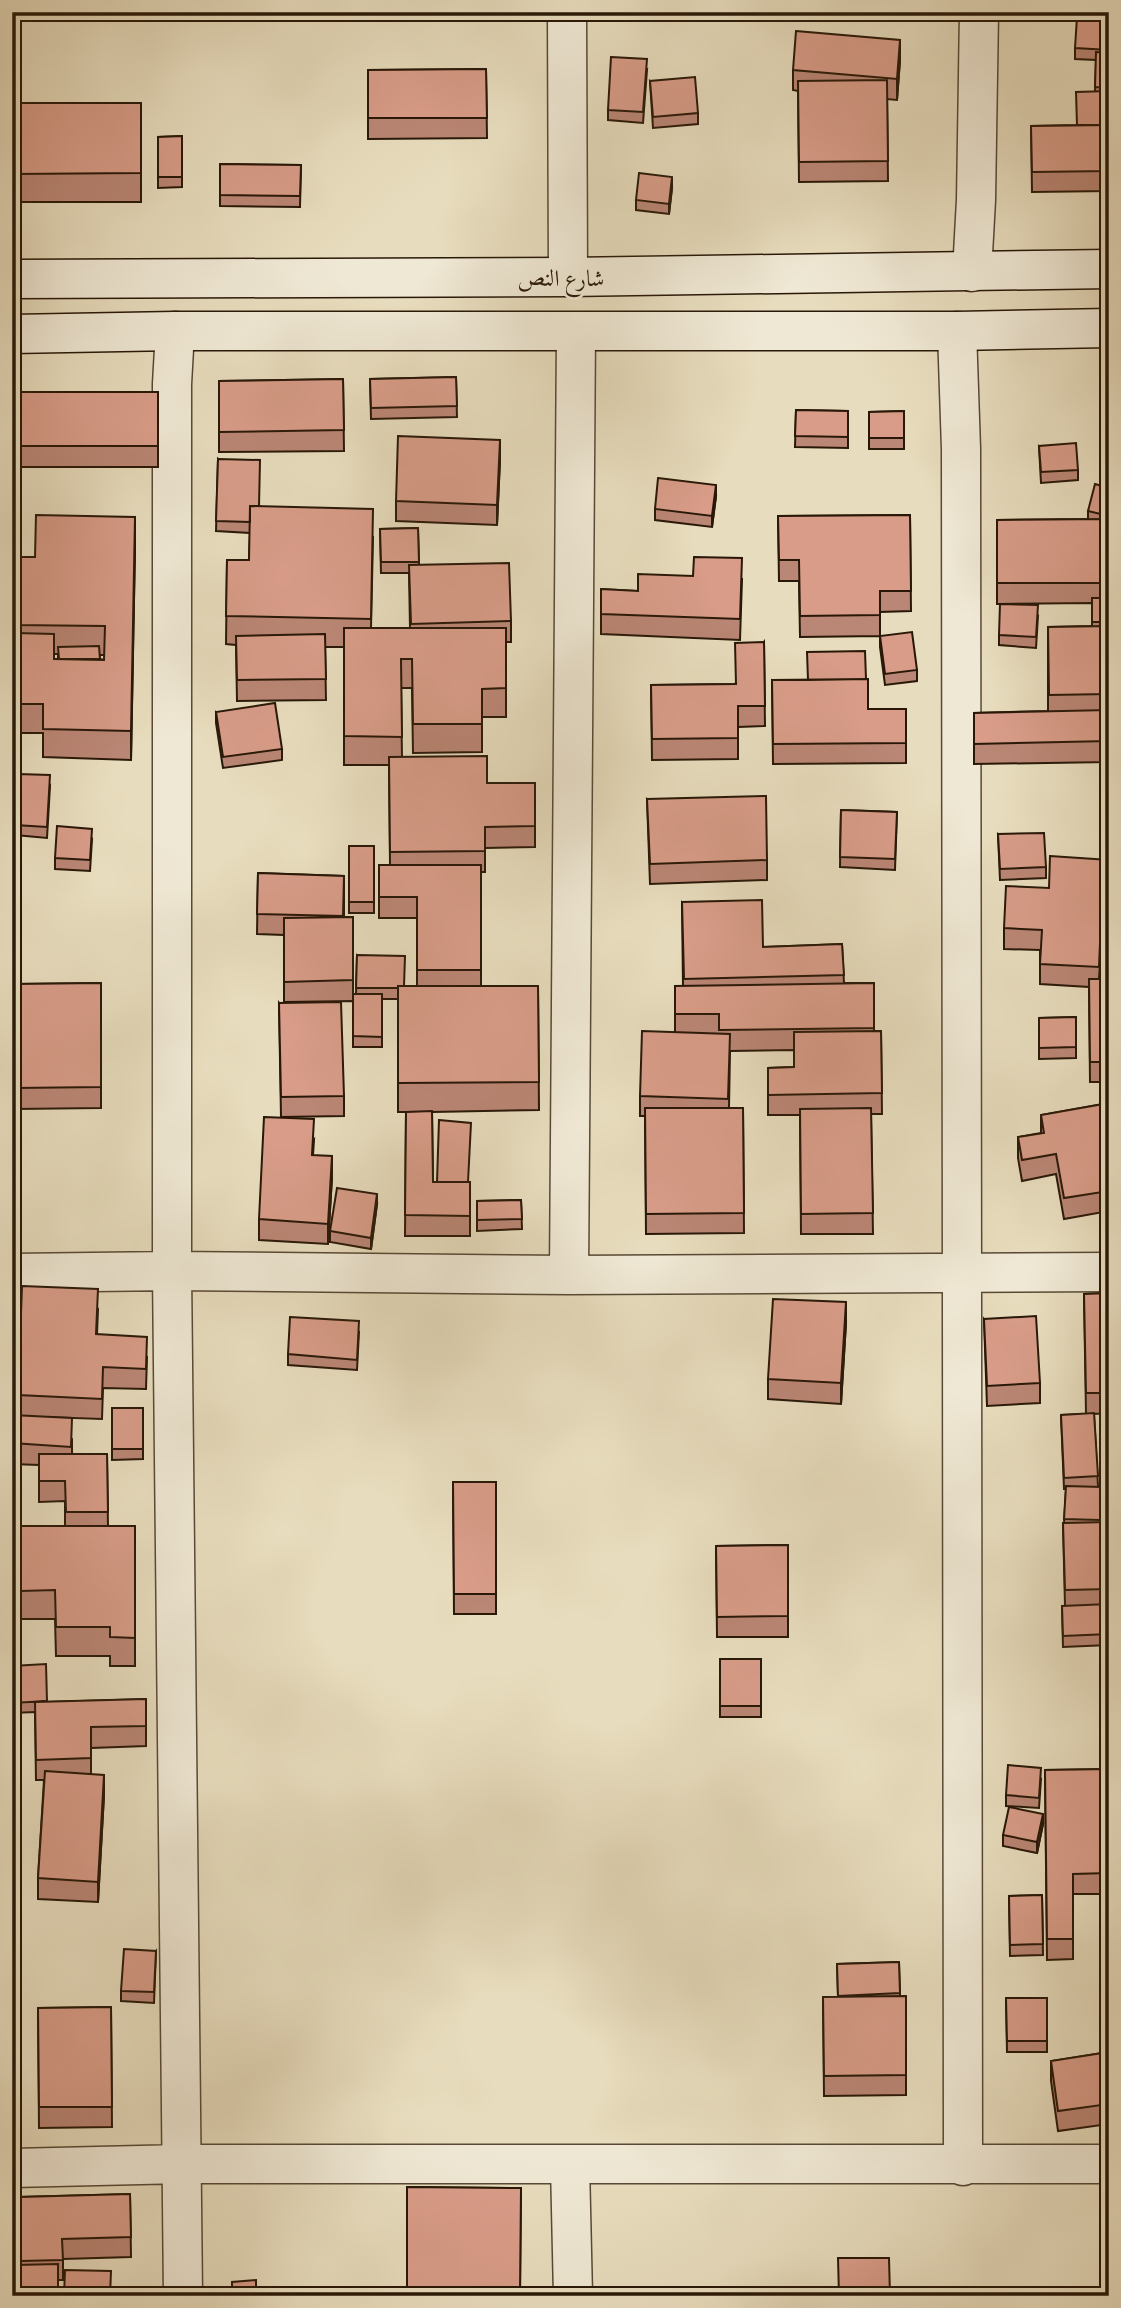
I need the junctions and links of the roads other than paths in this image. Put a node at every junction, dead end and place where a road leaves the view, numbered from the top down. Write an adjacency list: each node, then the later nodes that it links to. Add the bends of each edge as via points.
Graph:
1 (567, 12): 5 (street)
2 (979, 12): 4 (street)
3 (1109, 269): 4 (street, شارع النص)
4 (972, 272): 5 (street, شارع النص)
5 (568, 277): 6 (street, شارع النص)
6 (12, 278)
7 (1109, 328): 9 (street)
8 (174, 331): 10 (street); 11 (street); 12 (street)
9 (957, 331): 10 (street); 13 (street)
10 (576, 332): 16 (street)
11 (12, 334)
12 (172, 1271): 15 (street); 16 (street); 17 (street)
13 (963, 1272): 14 (street); 16 (street); 20 (street)
14 (1109, 1272)
15 (12, 1273)
16 (569, 1275)
17 (183, 2164): 19 (street); 21 (street); 22 (street)
18 (1109, 2164): 20 (street)
19 (570, 2165): 20 (street); 23 (street)
20 (963, 2166)
21 (12, 2168)
22 (183, 2296)
23 (573, 2296)

